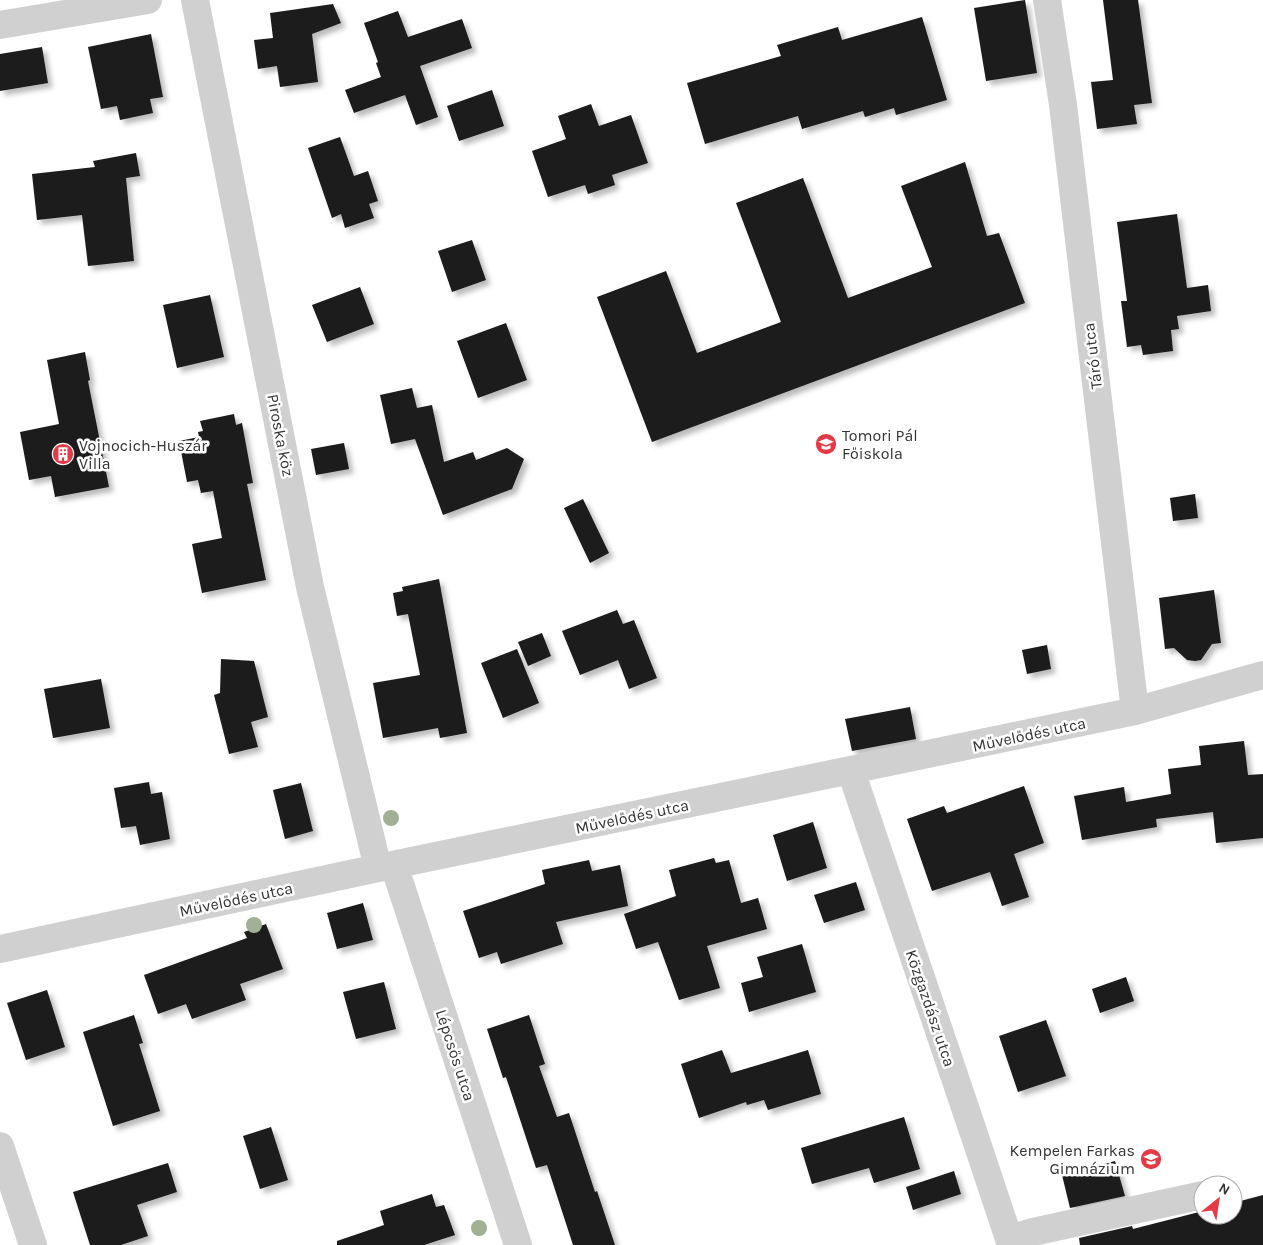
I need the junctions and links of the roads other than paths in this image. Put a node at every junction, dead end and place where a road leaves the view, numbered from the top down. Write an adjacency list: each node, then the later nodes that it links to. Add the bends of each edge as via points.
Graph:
1 (148, 0): 4 (street)
2 (195, 0): 8 (street, Piroska köz, via 310,587)
3 (1047, 0): 6 (street, Táró utca, via 1064,115)
4 (0, 25)
5 (1263, 675): 6 (street, Művelődés utca)
6 (1135, 712): 7 (street, Művelődés utca)
7 (851, 771): 8 (street, Művelődés utca); 12 (street, Közgazdász utca)
8 (386, 866): 9 (street, Művelődés utca); 14 (street, Lépcsős utca)
9 (0, 949)
10 (0, 1146): 13 (street)
11 (1193, 1197): 12 (street, via 1033,1232)
12 (1010, 1242)
13 (33, 1245)
14 (518, 1245)

